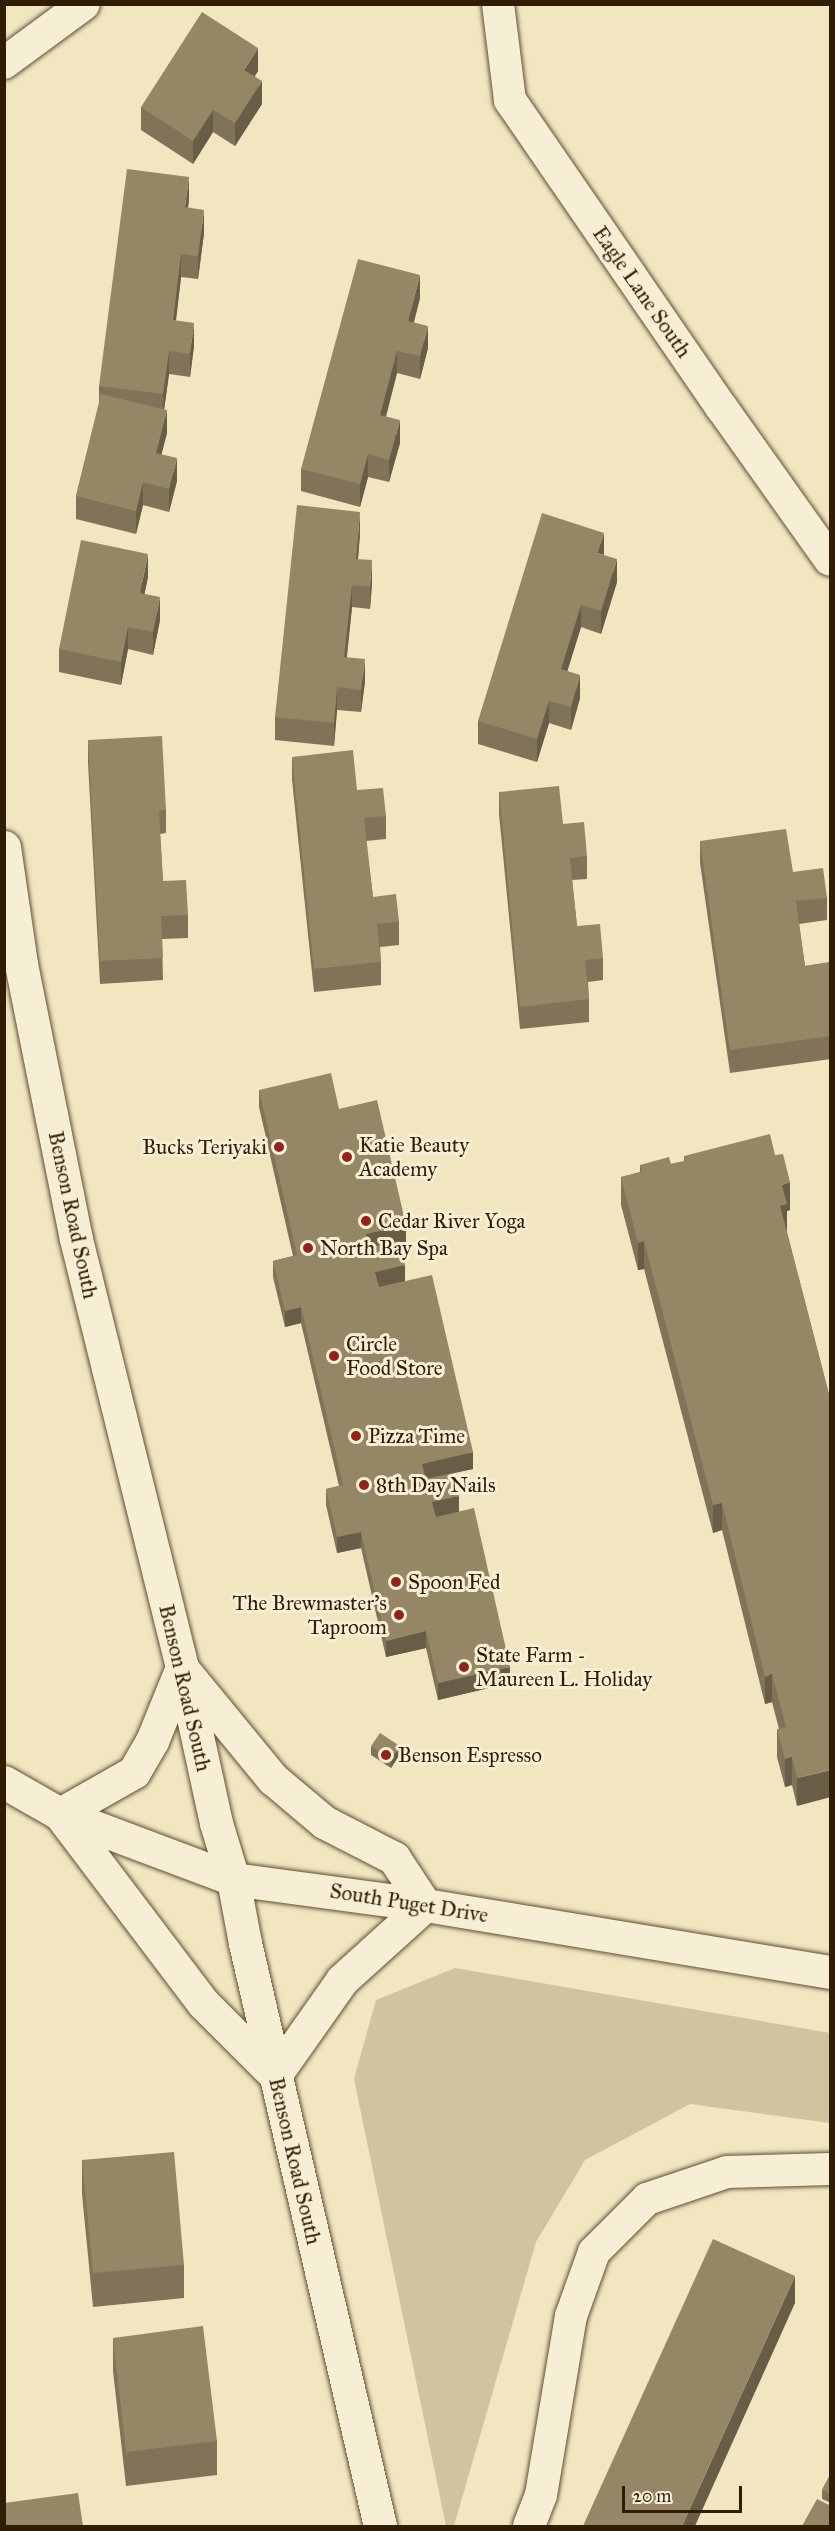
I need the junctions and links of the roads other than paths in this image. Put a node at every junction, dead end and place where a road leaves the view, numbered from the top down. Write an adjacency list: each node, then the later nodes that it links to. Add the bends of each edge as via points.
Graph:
1 (84, 4): 3 (street)
2 (498, 4): 4 (street, Eagle Lane South, via 510,100)
3 (4, 63)
4 (831, 560)
5 (4, 847): 6 (street, Benson Road South, via 21,964 76,1239)
6 (182, 1667): 8 (street, via 152,1741 134,1772); 9 (street, Benson Road South, via 216,1823); 10 (street, via 273,1779 324,1822 394,1858)
7 (4, 1782): 8 (street, South Puget Drive)
8 (60, 1814): 9 (street, South Puget Drive); 12 (street, via 203,2003)
9 (233, 1879): 10 (street, South Puget Drive); 12 (street, Benson Road South)
10 (425, 1905): 11 (street, South Puget Drive); 12 (street, via 342,1980)
11 (831, 1972)
12 (275, 2075): 14 (street, Benson Road South)
13 (831, 2169): 15 (street, via 727,2172 646,2199 594,2252 571,2316 541,2495)
14 (380, 2526)
15 (530, 2526)

